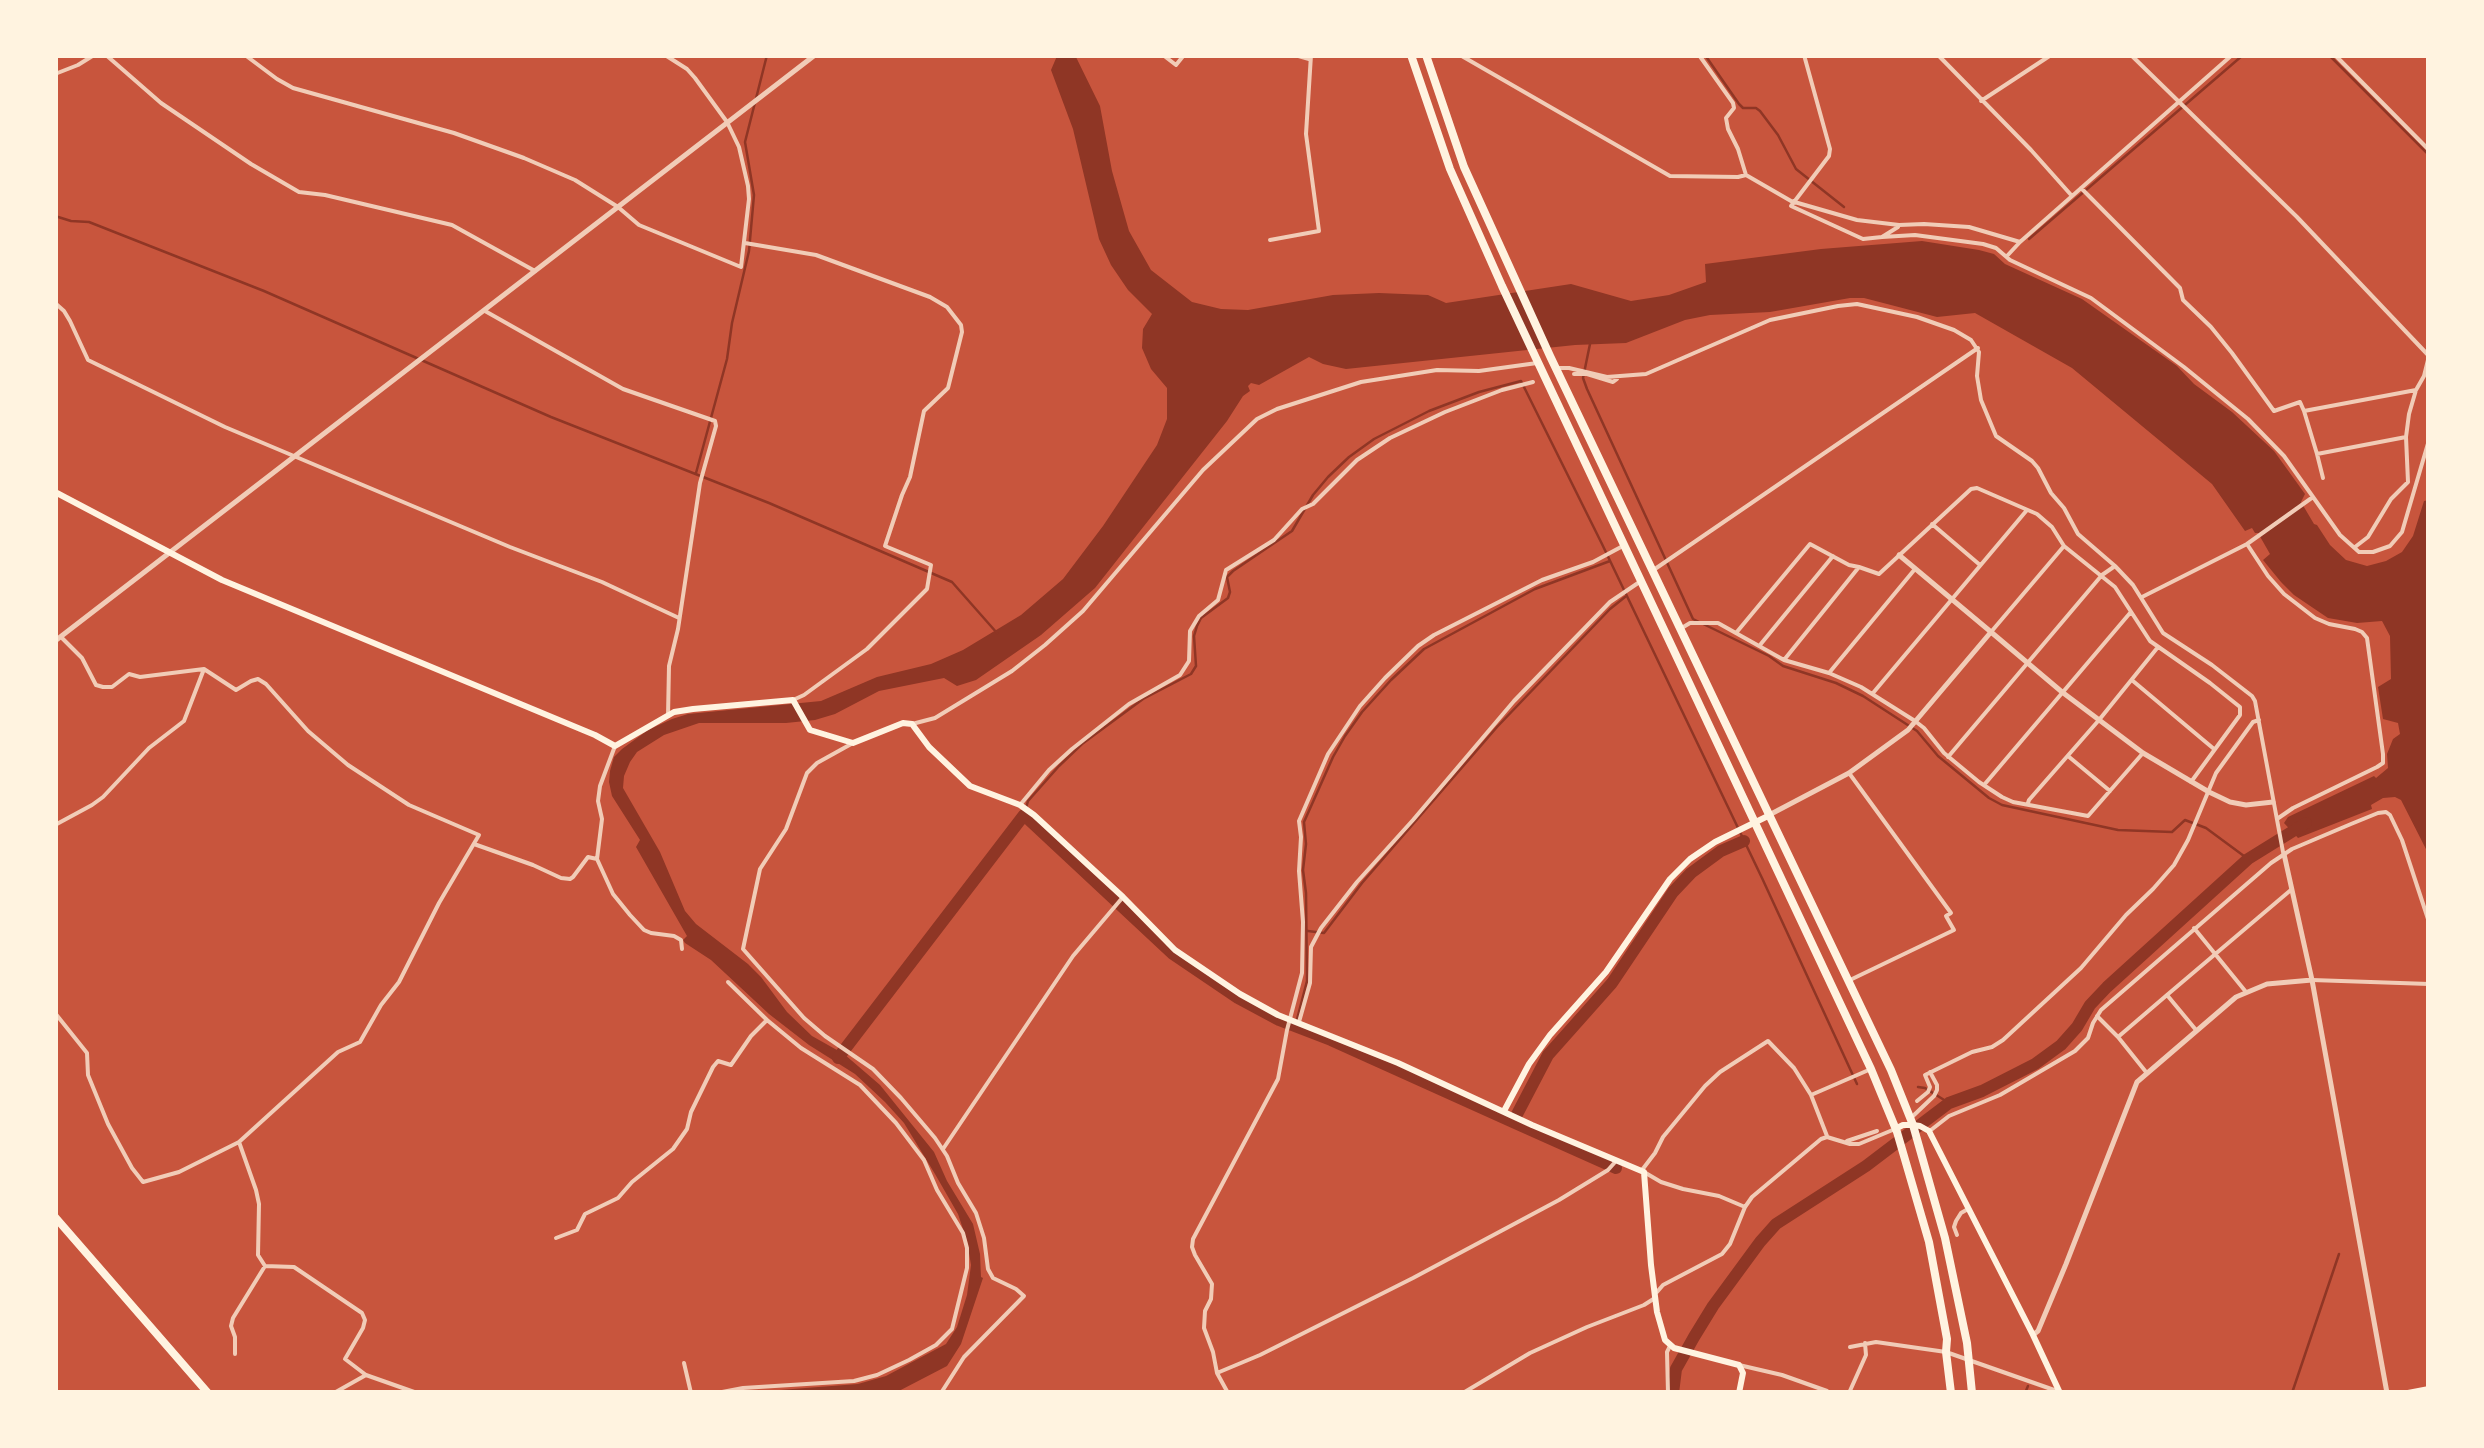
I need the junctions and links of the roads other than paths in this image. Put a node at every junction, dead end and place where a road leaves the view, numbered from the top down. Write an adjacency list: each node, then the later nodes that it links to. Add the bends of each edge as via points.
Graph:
1 (94, 55): 22 (street)
2 (106, 55): 38 (street, via 161,104 305,194 452,225)
3 (245, 55): 31 (street, via 294,88 524,158)
4 (665, 55): 25 (street, via 686,68)
5 (815, 55): 25 (street)
6 (1163, 55): 7 (street, via 1176,66)
7 (1184, 55)
8 (1248, 55): 9 (street)
9 (1258, 55)
10 (1295, 55): 21 (street)
11 (1410, 55): 42 (highway, via 1450,169)
12 (1426, 55): 43 (highway, via 1464,167)
13 (1460, 55): 27 (street, via 1662,173)
14 (1699, 55): 27 (street, via 1733,104 1728,129)
15 (1804, 55): 30 (street, via 1830,149)
16 (1938, 55): 23 (street)
17 (2052, 55): 23 (street)
18 (2131, 55): 24 (street)
19 (2232, 55): 24 (street)
20 (2335, 55): 26 (street)
21 (1310, 57): 34 (street, via 1306,134 1319,231)
22 (55, 74)
23 (1981, 101): 29 (street)
24 (2178, 103): 28 (street); 47 (street, via 2422,347 2429,356)
25 (728, 122): 31 (street); 36 (street, via 748,186)
26 (2429, 150)
27 (1746, 175): 30 (street)
28 (2080, 188): 29 (street); 48 (street, via 2180,288 2274,411 2300,402)
29 (2072, 196): 35 (street)
30 (1795, 201): 32 (street); 33 (street, via 1791,206 1853,236)
31 (618, 207): 36 (street, via 639,225 741,267); 38 (street)
32 (1899, 225): 33 (street); 35 (street, via 1968,227)
33 (1882, 237): 37 (street, via 1984,244)
34 (1270, 240)
35 (2020, 242): 37 (street)
36 (745, 243): 89 (street, via 816,256 930,297 948,307 962,332 948,388 924,411 885,546 931,565 927,589 875,642)
37 (2007, 256): 55 (street, via 2091,298 2184,367 2268,438)
38 (535, 271): 40 (street)
39 (55, 303): 52 (street, via 88,360)
40 (485, 310): 52 (street); 75 (street, via 623,389 714,421)
41 (1978, 348): 45 (street, via 1964,335 1917,317 1857,304 1770,320 1661,370); 66 (street, via 1978,387 1996,436 2032,461 2078,534); 69 (street)
42 (1536, 360): 60 (highway); 93 (street, via 1360,382 1257,419 1203,470 1084,612 1012,671 935,718)
43 (1556, 368): 45 (street); 69 (highway)
44 (1574, 374): 45 (street, via 1613,382)
45 (1618, 377)
46 (1533, 382): 108 (street, via 1445,412 1357,460 1274,540 1226,570 1218,600 1190,631 1180,675 1072,749)
47 (2416, 390): 48 (street); 49 (street)
48 (2304, 411): 51 (street)
49 (2406, 438): 51 (street); 61 (street, via 2408,482)
50 (2429, 440): 61 (street, via 2402,532 2374,552)
51 (2318, 454): 53 (street)
52 (295, 456): 62 (street); 75 (street)
53 (2323, 478)
54 (55, 492): 62 (main road)
55 (2311, 499): 58 (street); 61 (street)
56 (2027, 510): 57 (street, via 1971,488); 59 (street, via 2052,526); 65 (street)
57 (1932, 524): 63 (street); 65 (street)
58 (2247, 544): 72 (street); 110 (street, via 2284,594 2315,618 2367,638 2384,763)
59 (2064, 546): 70 (street); 77 (street)
60 (1620, 547): 71 (highway); 131 (street, via 1434,635 1385,678 1342,731 1298,821 1302,973)
61 (2355, 547)
62 (171, 552): 79 (street); 96 (main road, via 222,580)
63 (1899, 555): 67 (street, via 1880,574); 68 (street)
64 (1833, 556): 67 (street); 78 (street, via 1810,544); 80 (street)
65 (1980, 565): 73 (street)
66 (2116, 566): 70 (street); 72 (street)
67 (1859, 567): 82 (street)
68 (1916, 569): 73 (street); 85 (street)
69 (1652, 571): 76 (highway)
70 (2102, 575): 74 (street); 83 (street)
71 (1637, 583): 111 (highway); 131 (street, via 1514,701 1357,882 1314,938 1310,984)
72 (2142, 597): 92 (street, via 2172,641 2252,696)
73 (1952, 599): 77 (street); 88 (street)
74 (2132, 612): 81 (street); 87 (street)
75 (679, 618): 90 (street)
76 (1680, 628): 78 (street, via 1713,624); 109 (highway)
77 (1991, 632): 83 (street); 94 (street)
78 (1736, 633): 80 (street)
79 (58, 639): 84 (street, via 103,687 129,674)
80 (1760, 645): 82 (street)
81 (2158, 648): 86 (street); 97 (street, via 2240,707)
82 (1784, 660): 85 (street)
83 (2027, 664): 87 (street); 99 (street)
84 (204, 669): 112 (street, via 184,721 148,748 104,797); 113 (street, via 236,690 252,681 266,684 348,765 409,804 479,835)
85 (1829, 673): 88 (street)
86 (2132, 680): 91 (street); 97 (street)
87 (2062, 692): 91 (street); 103 (street)
88 (1872, 694): 94 (street)
89 (794, 702): 90 (main road); 95 (main road, via 810,730)
90 (668, 716): 96 (main road)
91 (2099, 720): 98 (street); 100 (street)
92 (2258, 720): 105 (street); 106 (street)
93 (912, 724): 95 (main road); 108 (main road, via 970,786)
94 (1912, 725): 99 (street); 101 (street)
95 (853, 743): 147 (street, via 807,772 786,829 760,869 743,944 804,1018 890,1086)
96 (615, 747): 115 (street, via 600,786)
97 (2214, 749): 102 (street)
98 (2143, 753): 102 (street); 104 (street)
99 (1948, 756): 103 (street)
100 (2068, 756): 104 (street); 107 (street)
101 (1850, 774): 109 (street); 124 (street, via 1951,913 1946,916 1954,930)
102 (2191, 782): 105 (street)
103 (1984, 785): 107 (street)
104 (2110, 792): 107 (street, via 2088,816)
105 (2209, 792): 106 (street, via 2246,805); 135 (street, via 2174,865 2080,968 2003,1040)
106 (2273, 802): 110 (street)
107 (2028, 804)
108 (1020, 805): 117 (main road)
109 (1770, 815): 111 (main road); 124 (highway)
110 (2277, 820): 114 (street)
111 (1751, 824): 134 (highway); 140 (main road, via 1690,859 1670,879 1606,972 1529,1064)
112 (55, 825)
113 (474, 844): 115 (street, via 561,878 573,876 588,857); 145 (street, via 360,1042 338,1052)
114 (2283, 851): 116 (street); 118 (street, via 2386,812); 119 (street)
115 (596, 859): 120 (street, via 644,930 674,936)
116 (2292, 889): 121 (street); 122 (street)
117 (1123, 898): 131 (main road, via 1175,950); 147 (street, via 1073,956)
118 (2429, 922)
119 (2194, 928): 121 (street); 129 (street)
120 (682, 948)
121 (2216, 952): 126 (street); 127 (street)
122 (2312, 980): 125 (street); 126 (street); 184 (street)
123 (728, 982): 130 (street)
124 (1848, 982): 141 (highway, via 1891,1070)
125 (2429, 984)
126 (2246, 992): 132 (street)
127 (2167, 995): 132 (street); 133 (street)
128 (55, 1013): 145 (street, via 87,1053 88,1075 108,1124 143,1182)
129 (2098, 1016): 133 (street); 142 (street, via 2075,1051)
130 (766, 1020): 154 (street, via 731,1064 714,1067 674,1149 618,1198 585,1214 577,1230); 173 (street, via 860,1086 896,1123 963,1232 968,1268 952,1329 909,1360 854,1381)
131 (1294, 1021): 140 (main road); 166 (street, via 1275,1088 1193,1239 1212,1284 1203,1321)
132 (2196, 1030): 136 (street)
133 (2118, 1037): 136 (street)
134 (1871, 1069): 138 (street); 141 (highway)
135 (1930, 1072): 137 (street, via 1925,1075); 137 (street, via 1937,1084)
136 (2146, 1072): 157 (street, via 2132,1092)
137 (1931, 1092): 139 (street); 141 (street)
138 (1811, 1095): 144 (street); 149 (street, via 1768,1041 1706,1086)
139 (1917, 1101)
140 (1504, 1111): 148 (main road)
141 (1905, 1125): 142 (main road); 146 (street, via 1858,1144); 161 (highway); 163 (highway, via 1945,1238)
142 (1927, 1130): 151 (main road)
143 (1877, 1131): 146 (street)
144 (1827, 1137): 146 (street); 150 (street)
145 (239, 1142): 155 (street, via 256,1190 258,1255)
146 (1843, 1142)
147 (943, 1149): 174 (street, via 976,1213 988,1269 1024,1296 964,1357)
148 (1616, 1162): 149 (main road); 166 (street, via 1413,1278)
149 (1643, 1171): 150 (street); 156 (main road)
150 (1745, 1207): 156 (street, via 1722,1254 1663,1285)
151 (1968, 1209): 153 (street, via 1960,1213); 157 (main road)
152 (55, 1217): 169 (highway)
153 (1956, 1236)
154 (556, 1238)
155 (266, 1266): 162 (street, via 233,1318); 167 (street, via 294,1267 362,1313 363,1328 344,1359)
156 (1656, 1296): 159 (main road); 176 (street, via 1530,1353)
157 (2034, 1335): 183 (main road)
158 (1865, 1344): 160 (street); 161 (street); 180 (street)
159 (1670, 1346): 165 (main road); 177 (street)
160 (1850, 1347)
161 (1946, 1352): 163 (street); 181 (highway)
162 (235, 1354)
163 (1970, 1360): 182 (highway); 183 (street)
164 (684, 1363): 172 (street)
165 (1739, 1365): 178 (main road); 179 (street)
166 (1223, 1371): 175 (street)
167 (366, 1375): 170 (street); 171 (street)
168 (2429, 1389): 185 (main road)
169 (208, 1393)
170 (334, 1393)
171 (418, 1393)
172 (691, 1393)
173 (718, 1393)
174 (941, 1393)
175 (1228, 1393)
176 (1463, 1393)
177 (1668, 1393)
178 (1740, 1393)
179 (1826, 1393)
180 (1849, 1393)
181 (1951, 1393)
182 (1972, 1393)
183 (2061, 1393)
184 (2387, 1393)
185 (2408, 1393)

